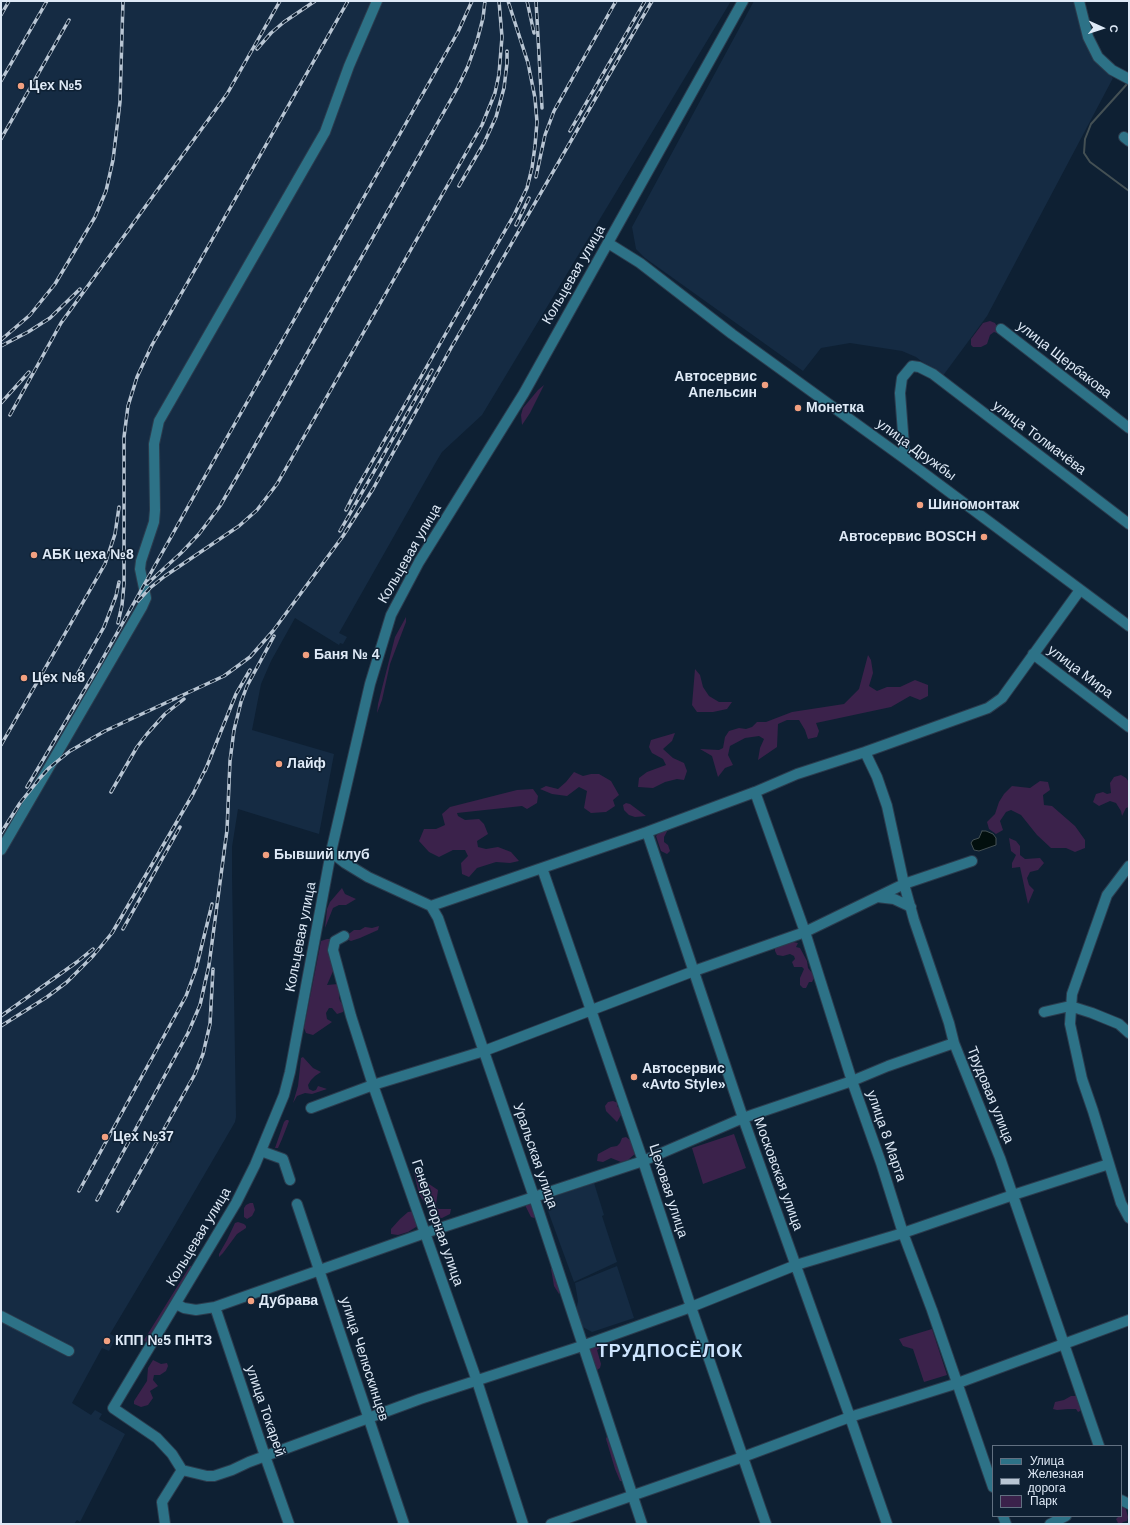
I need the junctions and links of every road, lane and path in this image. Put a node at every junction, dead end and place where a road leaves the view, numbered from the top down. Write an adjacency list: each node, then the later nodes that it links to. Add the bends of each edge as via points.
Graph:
1 (377, 1): 17 (street, via 322,137 159,421 154,444 155,516 140,569 146,593 144,602)
2 (743, 1): 5 (street, Кольцевая улица)
3 (1080, 1): 4 (street, via 1088,38 1098,57 1112,70)
4 (1129, 79)
5 (608, 243): 8 (street, улица Дружбы, via 640,263 732,334); 18 (street, Кольцевая улица, via 515,409 419,562 391,615 370,684)
6 (1001, 329): 7 (street, улица Щербакова)
7 (1129, 428)
8 (905, 459): 9 (street, улица Толмачёва, via 900,393 902,378 912,366 923,368 932,374); 10 (street, улица Дружбы)
9 (1129, 524)
10 (1080, 590): 11 (street, улица Дружбы); 12 (street)
11 (1129, 626)
12 (1033, 654): 13 (street, улица Мира); 14 (street, via 995,704)
13 (1129, 727)
14 (865, 752): 15 (street, via 797,774); 22 (street, Трудовая улица, via 887,806)
15 (754, 792): 16 (street); 26 (street, улица 8 Марта)
16 (647, 832): 21 (street); 28 (street, Московская улица)
17 (1, 850)
18 (331, 852): 24 (street, via 368,877); 39 (street, Кольцевая улица, via 290,1072 284,1095)
19 (972, 862): 22 (street)
20 (1129, 866): 29 (street, via 1108,895 1076,980)
21 (542, 868): 24 (street); 30 (street, Цеховая улица)
22 (904, 884): 23 (street); 25 (street, Трудовая улица)
23 (877, 897): 25 (street, via 894,899); 26 (street)
24 (431, 906): 34 (street, Уральская улица, via 438,918)
25 (911, 907): 33 (street, Трудовая улица)
26 (805, 932): 28 (street); 35 (street, улица 8 Марта)
27 (344, 936): 36 (street, Генераторная улица, via 335,941 333,950)
28 (694, 971): 30 (street); 38 (street, Московская улица)
29 (1070, 1006): 31 (street); 32 (street, via 1119,1024); 41 (street, via 1070,1024 1082,1079)
30 (591, 1011): 34 (street); 40 (street, Цеховая улица)
31 (1044, 1012)
32 (1129, 1033)
33 (954, 1043): 35 (street); 43 (street, Трудовая улица)
34 (484, 1051): 36 (street); 44 (street, Уральская улица)
35 (852, 1081): 38 (street); 48 (street, улица 8 Марта)
36 (373, 1085): 37 (street); 47 (street, Генераторная улица)
37 (311, 1108)
38 (743, 1118): 40 (street); 49 (street, Московская улица)
39 (261, 1151): 42 (street, via 283,1158); 51 (street, Кольцевая улица, via 236,1203)
40 (643, 1161): 44 (street); 53 (street, Цеховая улица)
41 (1109, 1164): 43 (street); 46 (street, via 1121,1203)
42 (290, 1180)
43 (1012, 1195): 48 (street); 56 (street, Трудовая улица)
44 (534, 1197): 47 (street); 57 (street, Уральская улица)
45 (297, 1204): 50 (street, улица Челюскинцев)
46 (1129, 1218)
47 (425, 1233): 50 (street); 59 (street, Генераторная улица)
48 (903, 1233): 49 (street); 60 (street, улица 8 Марта)
49 (796, 1266): 53 (street); 61 (street, Московская улица)
50 (320, 1271): 52 (street); 62 (street, улица Челюскинцев)
51 (176, 1304): 52 (street, via 189,1309); 66 (street, Кольцевая улица, via 113,1408 157,1438)
52 (215, 1307): 64 (street, улица Токарей)
53 (691, 1307): 57 (street); 65 (street, Цеховая улица)
54 (1, 1316): 58 (street)
55 (1129, 1320): 56 (street)
56 (1063, 1344): 60 (street); 63 (street, Трудовая улица)
57 (582, 1346): 59 (street); 68 (street, Уральская улица)
58 (69, 1351)
59 (477, 1381): 62 (street, via 420,1398); 73 (street, Генераторная улица)
60 (958, 1383): 61 (street); 67 (street, улица 8 Марта)
61 (850, 1417): 65 (street); 77 (street, Московская улица)
62 (368, 1418): 64 (street); 72 (street, улица Челюскинцев)
63 (1099, 1445)
64 (265, 1456): 66 (street, via 214,1476); 71 (street, улица Токарей)
65 (743, 1457): 68 (street); 76 (street, Цеховая улица)
66 (182, 1470): 70 (street, via 162,1502)
67 (992, 1484)
68 (633, 1496): 74 (street); 75 (street, Уральская улица)
69 (1064, 1517): 78 (street)
70 (165, 1524)
71 (289, 1524)
72 (404, 1524)
73 (523, 1524)
74 (551, 1524)
75 (642, 1524)
76 (766, 1524)
77 (887, 1524)
78 (1050, 1524)

